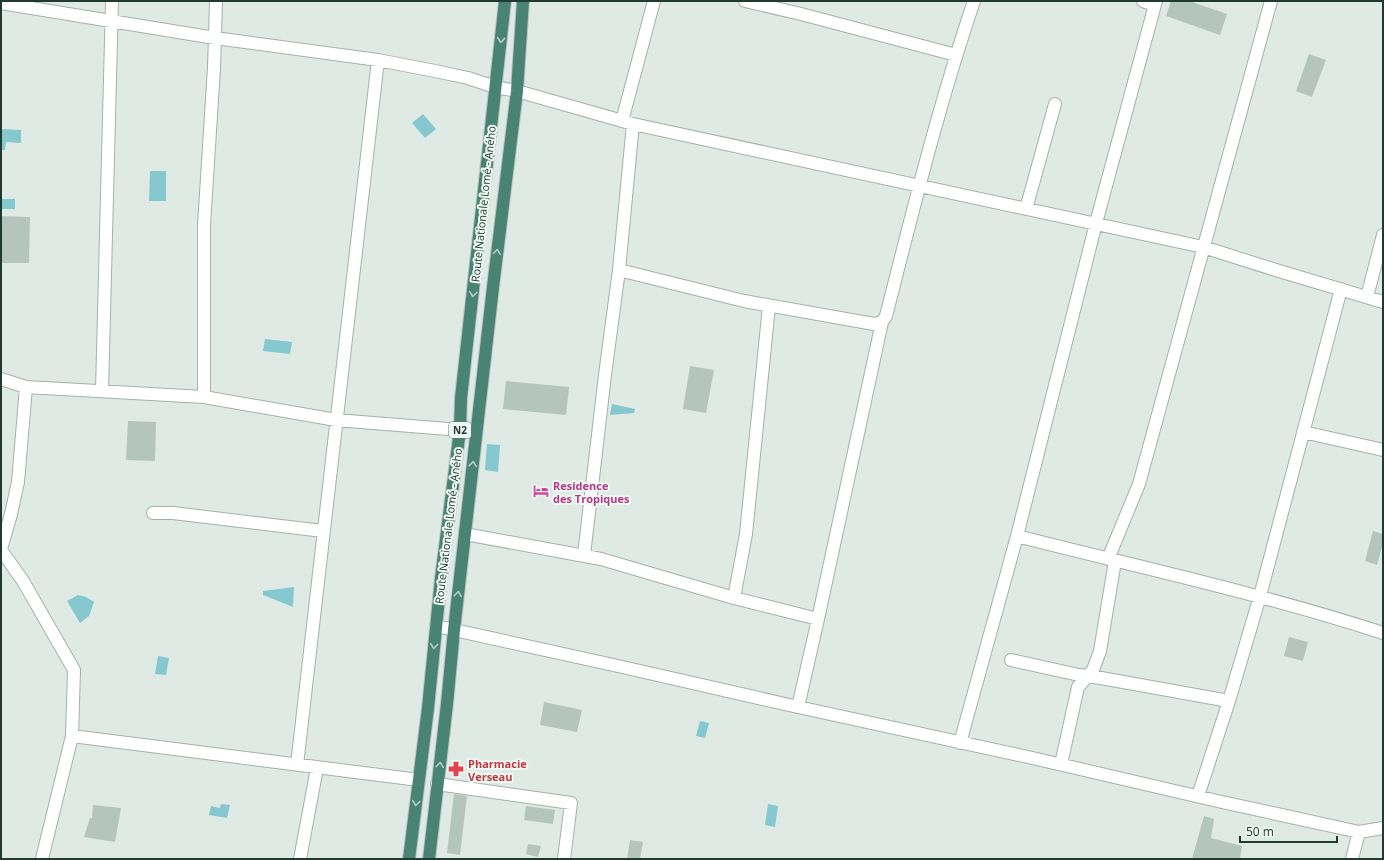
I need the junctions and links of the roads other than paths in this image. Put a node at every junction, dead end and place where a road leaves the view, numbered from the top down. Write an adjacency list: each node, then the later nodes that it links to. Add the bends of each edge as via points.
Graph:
1 (112, 1): 12 (street)
2 (216, 1): 13 (street)
3 (505, 1): 16 (highway, Route Nationale Lomé - Aného / N2, one-way to 16)
4 (523, 1): 17 (highway, Route Nationale Lomé - Aného / N2)
5 (654, 1): 19 (street)
6 (745, 1): 14 (street)
7 (974, 1): 14 (street)
8 (1143, 1): 10 (street)
9 (1271, 1): 24 (street)
10 (1156, 3): 22 (street)
11 (1, 4): 12 (street)
12 (112, 22): 13 (street); 33 (street)
13 (216, 38): 15 (street); 34 (street, via 204,225)
14 (956, 54): 20 (street)
15 (378, 60): 16 (street, via 468,78); 35 (street)
16 (496, 87): 17 (street); 36 (highway, Route Nationale Lomé - Aného / N2, one-way to 36, via 461,398)
17 (517, 91): 19 (street); 41 (highway, Route Nationale Lomé - Aného / N2, one-way to 17)
18 (1055, 104): 21 (street)
19 (627, 122): 20 (street); 25 (street)
20 (919, 186): 21 (street); 30 (street, via 886,316)
21 (1026, 209): 22 (street)
22 (1096, 224): 24 (street); 42 (street)
23 (1383, 236): 27 (street)
24 (1203, 247): 26 (street); 45 (street, via 1139,484)
25 (620, 270): 29 (street); 44 (street)
26 (1341, 289): 27 (street); 37 (street)
27 (1367, 297): 28 (street)
28 (1383, 302)
29 (769, 306): 30 (street, via 874,324); 47 (street, via 746,534)
30 (882, 322): 48 (street)
31 (1, 379): 32 (street)
32 (26, 387): 33 (street); 43 (street, via 18,482)
33 (102, 391): 34 (street)
34 (204, 397): 35 (street)
35 (336, 420): 36 (street); 40 (street)
36 (460, 430): 49 (highway, Route Nationale Lomé - Aného / N2)
37 (1303, 432): 38 (street); 46 (street)
38 (1383, 450)
39 (153, 513): 40 (street, via 173,513)
40 (323, 531): 59 (street)
41 (465, 534): 44 (street); 50 (highway, Route Nationale Lomé - Aného / N2, one-way to 41)
42 (1017, 536): 45 (street); 57 (street)
43 (1, 550): 56 (street, via 23,581 74,670)
44 (584, 555): 47 (street)
45 (1111, 560): 46 (street); 53 (street, via 1100,651 1096,666)
46 (1260, 596): 51 (street); 54 (street)
47 (734, 598): 48 (street)
48 (818, 619): 55 (street)
49 (436, 626): 50 (street); 61 (highway, Route Nationale Lomé - Aného / N2, one-way to 61)
50 (454, 630): 55 (street); 62 (highway, Route Nationale Lomé - Aného / N2, one-way to 50)
51 (1383, 633)
52 (1011, 660): 53 (street)
53 (1088, 676): 54 (street); 58 (street, via 1077,690)
54 (1229, 701): 63 (street)
55 (798, 707): 57 (street)
56 (72, 736): 59 (street); 66 (street)
57 (960, 743): 58 (street)
58 (1060, 764): 63 (street)
59 (297, 765): 60 (street)
60 (317, 768): 61 (street); 67 (street)
61 (420, 780): 68 (highway, Route Nationale Lomé - Aného / N2, one-way to 68)
62 (437, 784): 69 (highway, Route Nationale Lomé - Aného / N2); 70 (street, via 571,803)
63 (1198, 796): 65 (street)
64 (1383, 828): 65 (street)
65 (1359, 832): 71 (street)
66 (42, 859)
67 (300, 859)
68 (409, 859)
69 (429, 859)
70 (564, 859)
71 (1352, 859)

